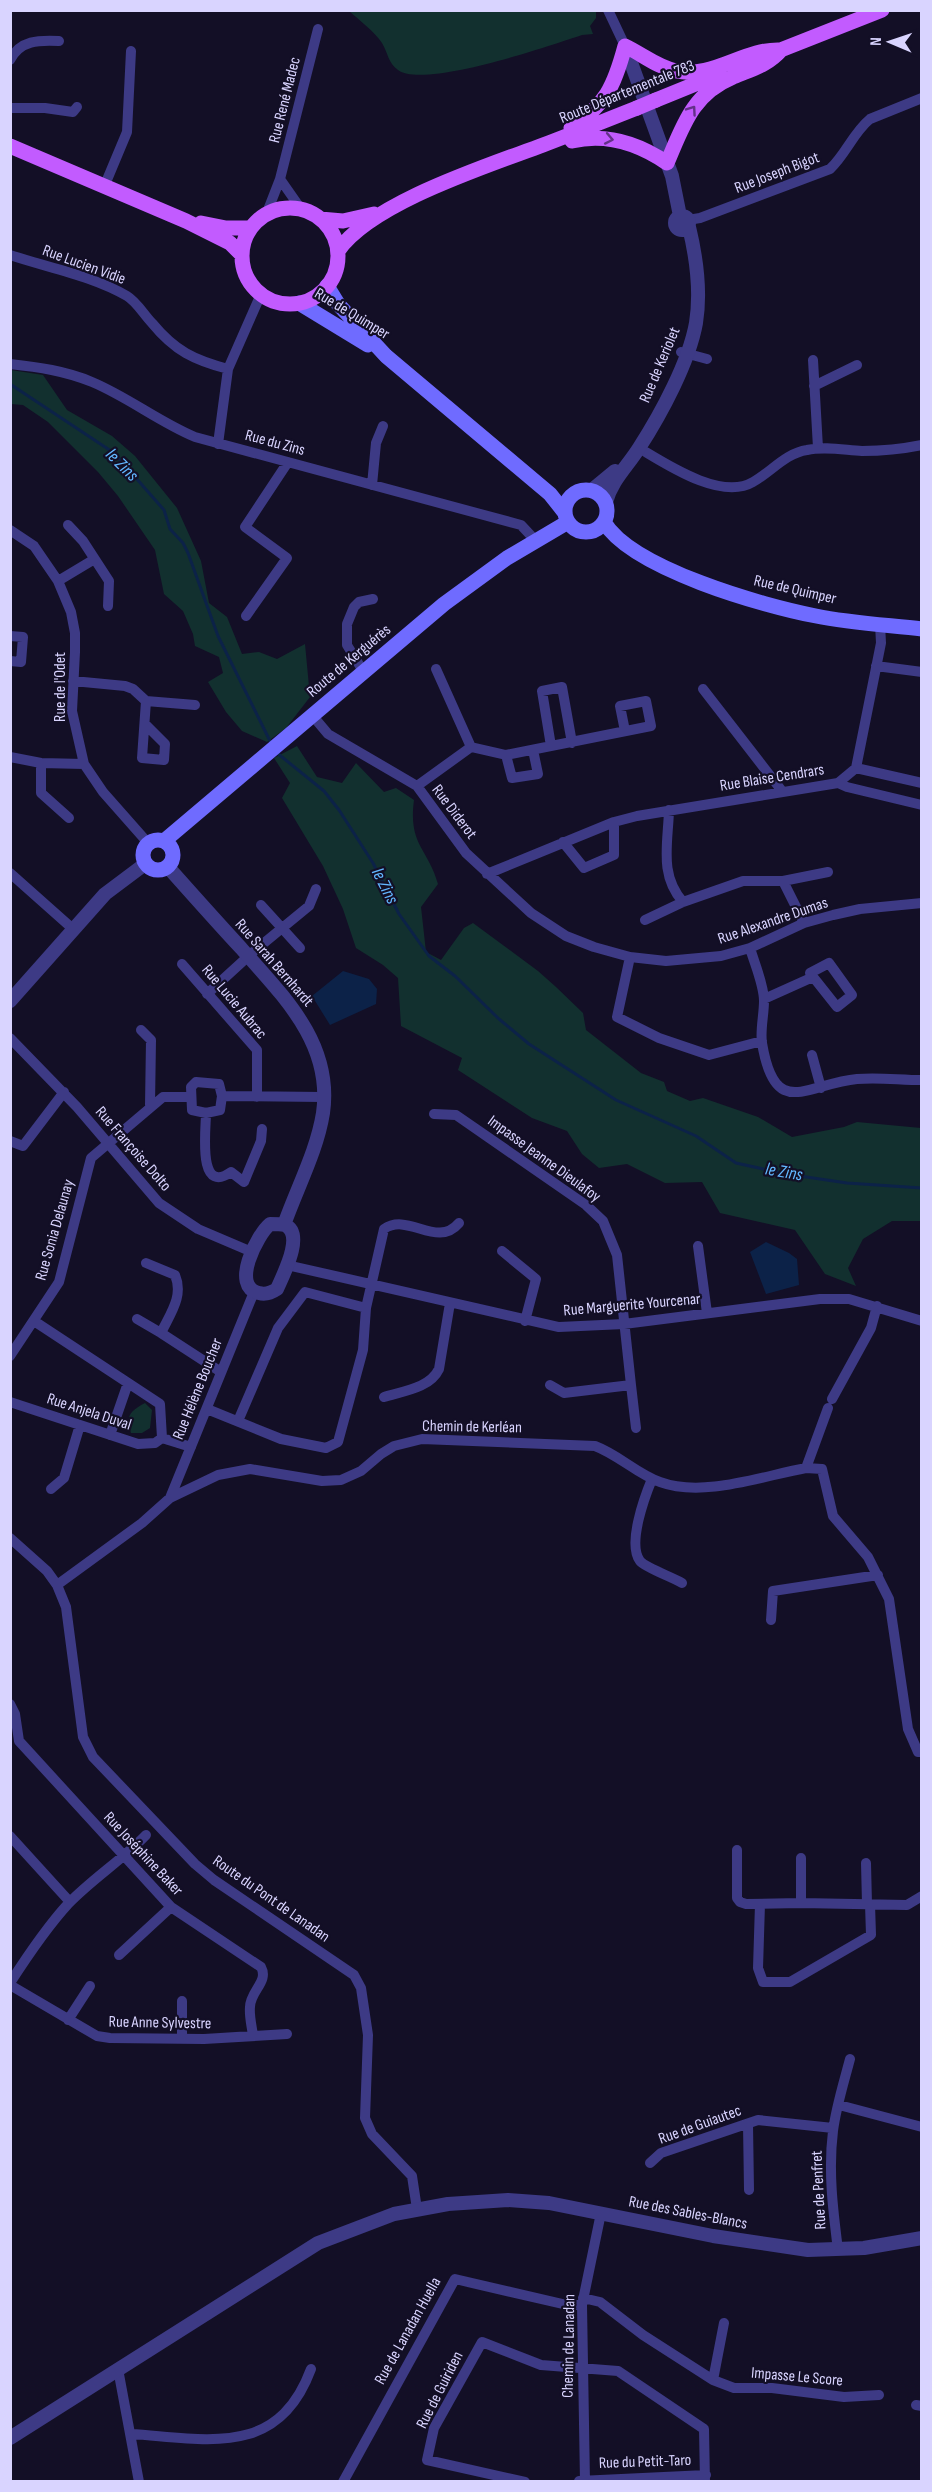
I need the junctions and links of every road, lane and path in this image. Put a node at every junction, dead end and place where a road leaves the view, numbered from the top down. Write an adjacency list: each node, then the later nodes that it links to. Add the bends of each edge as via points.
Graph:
1 (608, 10): 5 (street, Rue de Keriolet)
2 (882, 10): 6 (main road, Route Départementale 783)
3 (318, 29): 15 (street, Rue René Madec)
4 (59, 41): 8 (street, via 25,43)
5 (625, 46): 6 (main road, via 656,64 692,72 706,71 767,49); 12 (main road, via 616,79 606,97 593,112); 14 (street, Rue de Keriolet)
6 (781, 50): 12 (main road, Route Départementale 783, bridge); 14 (main road, one-way to 6, via 700,98 721,82 771,61)
7 (131, 51): 16 (street, via 128,132)
8 (10, 60)
9 (921, 98): 22 (street, Rue Joseph Bigot, via 863,124 830,169)
10 (10, 108): 11 (street, via 45,108 68,113)
11 (77, 108)
12 (552, 142): 14 (main road, one-way to 14, via 606,137); 18 (main road, Route Départementale 783)
13 (10, 146): 16 (main road)
14 (667, 163): 22 (street, Rue de Keriolet)
15 (280, 179): 17 (street); 19 (street, Rue René Madec)
16 (104, 187): 21 (main road)
17 (301, 209): 19 (main road, via 283,209); 20 (main road)
18 (386, 210): 20 (main road, Route Départementale 783, via 343,221); 24 (main road, Route Départementale 783, via 352,234)
19 (266, 215): 23 (main road)
20 (321, 219): 24 (main road, via 332,233)
21 (186, 221): 23 (main road); 26 (main road, via 230,243)
22 (685, 223): 30 (street, Rue de Keriolet, via 691,304)
23 (251, 228): 26 (main road)
24 (338, 251): 27 (main road, via 334,276)
25 (10, 255): 36 (street, Rue Lucien Vidie, via 105,285 130,298 178,350)
26 (242, 255): 28 (main road, via 247,277)
27 (327, 286): 29 (main road, via 318,296); 31 (main road, Rue de Quimper, via 338,304)
28 (261, 294): 29 (main road, via 279,303); 36 (street)
29 (299, 303): 31 (main road, Rue de Quimper)
30 (683, 353): 32 (street); 41 (street, Rue de Keriolet, via 676,378); 45 (street, Rue de Keriolet, via 629,453 609,478)
31 (386, 356): 46 (main road, Rue de Quimper)
32 (706, 359)
33 (813, 360): 37 (street)
34 (10, 364): 39 (street, Rue du Zins, via 45,368 92,382 167,425)
35 (857, 365): 37 (street)
36 (231, 376): 39 (street)
37 (814, 386): 42 (street)
38 (383, 426): 44 (street, via 376,443)
39 (218, 444): 43 (street, Rue du Zins)
40 (921, 445): 42 (street, via 873,451)
41 (639, 448): 42 (street, via 688,475 732,487 751,484 785,459); 48 (street, Rue de Keriolet, via 613,481)
42 (818, 448)
43 (288, 462): 44 (street, Rue du Zins); 58 (street, via 245,527 287,558)
44 (372, 485): 53 (street, Rue du Zins, via 521,525)
45 (591, 490): 47 (main road); 48 (main road)
46 (550, 494): 47 (main road); 49 (main road, Rue de Quimper)
47 (571, 496): 49 (main road, via 566,504)
48 (606, 502): 51 (main road, via 607,516)
49 (567, 518): 51 (main road, via 579,531); 53 (main road, Route de Kerguérès)
50 (68, 525): 54 (street)
51 (598, 527): 59 (main road, Rue de Quimper, via 638,559 722,590 816,616)
52 (10, 530): 55 (street, Rue de l'Odet, via 34,546)
53 (536, 540): 65 (main road, Route de Kerguérès, via 452,598)
54 (93, 560): 55 (street); 57 (street, via 109,581)
55 (58, 581): 67 (street, Rue de l'Odet, via 75,633)
56 (373, 599): 65 (street, via 359,602 347,624 347,645)
57 (108, 606)
58 (246, 616)
59 (880, 624): 60 (main road, Rue de Quimper); 63 (street)
60 (921, 629)
61 (10, 636): 62 (street, via 23,637 21,662)
62 (10, 661)
63 (876, 666): 66 (street); 82 (street)
64 (436, 669): 76 (street)
65 (363, 671): 71 (main road, Route de Kerguérès)
66 (921, 672)
67 (73, 681): 69 (street, via 125,686); 81 (street, Rue de l'Odet, via 72,711)
68 (703, 689): 86 (street)
69 (146, 701): 70 (street); 72 (street)
70 (195, 705)
71 (312, 715): 85 (street, Rue Diderot, via 328,734); 91 (main road, Route de Kerguérès)
72 (145, 724)
73 (625, 731): 74 (street)
74 (572, 743): 75 (street); 75 (street, via 562,687 542,691)
75 (551, 746): 77 (street)
76 (471, 747): 78 (street); 85 (street)
77 (533, 750): 78 (street); 78 (street, via 538,774 512,778)
78 (506, 755)
79 (10, 757): 80 (street)
80 (41, 764): 81 (street); 89 (street, via 41,793)
81 (84, 764): 93 (street, Rue de l'Odet)
82 (856, 768): 83 (street, Rue Blaise Cendrars); 84 (street)
83 (838, 783): 86 (street, Rue Blaise Cendrars); 87 (street)
84 (921, 783)
85 (417, 786): 98 (street, Rue Diderot, via 466,853)
86 (782, 791): 88 (street, Rue Blaise Cendrars)
87 (921, 803)
88 (669, 810): 90 (street, Rue Blaise Cendrars); 101 (street, via 667,876 672,890)
89 (69, 818)
90 (614, 822): 92 (street, Rue Blaise Cendrars); 92 (street, via 614,855 584,868)
91 (164, 841): 93 (main road); 95 (main road, via 173,853)
92 (563, 842): 98 (street, Rue Blaise Cendrars)
93 (148, 843): 94 (main road, via 142,855)
94 (145, 864): 95 (main road, via 153,870); 106 (street, via 105,894)
95 (168, 867): 111 (street, Rue Sarah Bernhardt)
96 (828, 872): 99 (street)
97 (10, 873): 106 (street)
98 (487, 874): 108 (street, Rue Diderot, via 531,913)
99 (783, 881): 101 (street, via 743,881); 105 (street)
100 (316, 889): 107 (street, via 309,906)
101 (683, 902): 104 (street)
102 (921, 903): 105 (street, Rue Alexandre Dumas, via 860,909)
103 (261, 904): 107 (street)
104 (645, 920)
105 (804, 923): 110 (street, Rue Alexandre Dumas)
106 (73, 928): 117 (street)
107 (282, 928): 109 (street); 111 (street)
108 (566, 936): 112 (street, Rue Alexandre Dumas)
109 (300, 948)
110 (750, 948): 112 (street, Rue Alexandre Dumas, via 691,960); 116 (street)
111 (248, 957): 115 (street); 128 (street, Rue Sarah Bernhardt, via 297,1011 315,1047)
112 (630, 957): 120 (street, via 617,1017 657,1038 709,1056)
113 (182, 964): 115 (street, Rue Lucie Aubrac)
114 (813, 977): 116 (street)
115 (207, 994): 127 (street, Rue Lucie Aubrac, via 257,1050)
116 (764, 999): 120 (street)
117 (10, 1001)
118 (141, 1030): 129 (street, via 151,1040)
119 (10, 1038): 124 (street, Rue Françoise Dolto)
120 (762, 1041): 123 (street, via 772,1080 779,1087 794,1092)
121 (812, 1055): 123 (street)
122 (921, 1080): 123 (street, via 858,1079)
123 (821, 1088)
124 (64, 1092): 133 (street, via 24,1146); 134 (street, Rue Françoise Dolto)
125 (222, 1096): 126 (street, via 219,1084 206,1082 193,1084); 127 (street); 130 (street, via 220,1110)
126 (190, 1097): 129 (street, via 163,1097); 130 (street, via 192,1110)
127 (257, 1097): 128 (street)
128 (323, 1097): 136 (street, Rue Sarah Bernhardt, via 318,1134)
129 (150, 1106): 134 (street, Rue Sonia Delaunay)
130 (206, 1113): 132 (street, via 205,1166 217,1176 231,1172 244,1182)
131 (434, 1114): 152 (street, Impasse Jeanne Dieulafoy, via 456,1114 603,1221 617,1255)
132 (262, 1130)
133 (10, 1141)
134 (108, 1144): 139 (street, Rue Françoise Dolto, via 159,1203 180,1219); 149 (street, Rue Sonia Delaunay, via 91,1158 59,1282)
135 (459, 1223): 142 (street, via 442,1234 398,1224 384,1229)
136 (284, 1225): 139 (street, via 270,1224 261,1232); 141 (street, via 293,1234 294,1245)
137 (698, 1246): 147 (street)
138 (502, 1251): 150 (street, via 536,1279)
139 (252, 1252): 143 (street, via 245,1273)
140 (146, 1263): 153 (street, via 175,1275 178,1283 179,1294)
141 (287, 1265): 142 (street, Rue Marguerite Yourcenar); 143 (street, via 271,1293)
142 (371, 1285): 144 (street, Rue Marguerite Yourcenar); 146 (street)
143 (254, 1292): 155 (street, Rue Hélène Boucher)
144 (450, 1303): 150 (street, Rue Marguerite Yourcenar); 159 (street, via 440,1369 435,1377)
145 (877, 1306): 147 (street, Rue Marguerite Yourcenar, via 849,1299 820,1299); 151 (street, Rue Marguerite Yourcenar); 168 (street, via 871,1328 830,1403)
146 (366, 1308): 162 (street, via 305,1292 278,1328); 162 (street, via 363,1350 338,1442 326,1448 281,1439)
147 (707, 1313): 152 (street, Rue Marguerite Yourcenar)
148 (137, 1319): 153 (street)
149 (34, 1321): 154 (street, Rue Sonia Delaunay); 156 (street)
150 (525, 1321): 152 (street, Rue Marguerite Yourcenar, via 559,1327)
151 (921, 1321)
152 (624, 1324): 158 (street, Impasse Jeanne Dieulafoy)
153 (161, 1334): 155 (street)
154 (10, 1356)
155 (221, 1372): 161 (street, Rue Hélène Boucher)
156 (128, 1383): 165 (street); 166 (street, via 160,1404)
157 (550, 1385): 158 (street, via 564,1393)
158 (631, 1385): 164 (street, Impasse Jeanne Dieulafoy)
159 (384, 1397)
160 (10, 1402): 163 (street, Rue Anjela Duval)
161 (207, 1408): 162 (street); 167 (street, Rue Hélène Boucher)
162 (238, 1421)
163 (80, 1425): 165 (street, Rue Anjela Duval); 170 (street, via 64,1478)
164 (636, 1428)
165 (110, 1435): 166 (street, Rue Anjela Duval, via 138,1444 155,1443)
166 (162, 1438): 167 (street, Rue Anjela Duval)
167 (191, 1447): 171 (street, Rue Hélène Boucher)
168 (806, 1467): 169 (street, Chemin de Kerléan, via 708,1487 682,1487); 173 (street, via 822,1469 833,1516)
169 (652, 1479): 171 (street, Chemin de Kerléan, via 595,1446 422,1439 394,1446 361,1471 341,1480 322,1481 242,1469 218,1475); 174 (street, via 642,1505 634,1549 640,1562)
170 (51, 1489)
171 (170, 1498): 175 (street, Chemin de Kerléan)
172 (10, 1538): 175 (street, Route du Pont de Lanadan)
173 (878, 1575): 176 (street, via 773,1591); 178 (street, via 889,1599 908,1729)
174 (682, 1582)
175 (57, 1585): 206 (street, Route du Pont de Lanadan, via 66,1607 83,1737 93,1757 214,1880 354,1975 361,1988 368,2035 365,2118 372,2134 412,2176)
176 (771, 1620)
177 (10, 1704): 182 (street, Rue Joséphine Baker, via 19,1741)
178 (921, 1752)
179 (146, 1835): 182 (street)
180 (10, 1836): 186 (street)
181 (737, 1850): 188 (street, via 737,1898 746,1904)
182 (125, 1857): 186 (street); 190 (street, Rue Joséphine Baker)
183 (801, 1858): 187 (street)
184 (866, 1863): 189 (street)
185 (921, 1896): 189 (street, via 907,1905)
186 (70, 1902): 192 (street, via 46,1928)
187 (801, 1903): 188 (street); 189 (street)
188 (760, 1904): 189 (street, via 758,1968 763,1982 790,1982 871,1935)
189 (868, 1904)
190 (171, 1907): 191 (street); 197 (street, Rue Joséphine Baker, via 261,1967 264,1978 249,2006)
191 (119, 1954)
192 (10, 1984): 195 (street, Rue Anne Sylvestre)
193 (90, 1986): 195 (street)
194 (182, 2001): 198 (street)
195 (68, 2020): 198 (street, Rue Anne Sylvestre, via 97,2036)
196 (287, 2034): 197 (street, Rue Anne Sylvestre)
197 (253, 2036): 198 (street, Rue Anne Sylvestre)
198 (182, 2039)
199 (850, 2059): 200 (street, Rue de Penfret)
200 (838, 2105): 202 (street); 203 (street, Rue de Penfret)
201 (748, 2124): 203 (street, Rue de Guiautec, via 758,2120); 204 (street, Rue de Guiautec, via 661,2153); 205 (street)
202 (921, 2127)
203 (833, 2128): 209 (street, Rue de Penfret, via 831,2194)
204 (650, 2163)
205 (749, 2190)
206 (417, 2209): 207 (street, Rue des Sables-Blancs, via 508,2200); 212 (street, Rue des Sables-Blancs, via 366,2222 318,2243)
207 (601, 2213): 209 (street, Rue des Sables-Blancs, via 766,2245); 210 (street, Chemin de Lanadan)
208 (921, 2238): 209 (street, Rue des Sables-Blancs)
209 (838, 2250)
210 (583, 2302): 214 (street, Chemin de Lanadan); 215 (street, Impasse Le Score, via 600,2302); 221 (street, Rue de Lanadan Huella, via 567,2305 455,2279)
211 (724, 2323): 215 (street)
212 (118, 2369): 217 (street); 218 (street, Rue des Sables-Blancs)
213 (311, 2369): 217 (street, via 294,2405 278,2420 243,2437 223,2440)
214 (584, 2369): 219 (street, Rue du Petit-Taro, via 618,2371 704,2429); 222 (street, Rue de Guiriden, via 541,2366 482,2342 434,2428 427,2460); 223 (street, Chemin de Lanadan)
215 (713, 2380): 216 (street, Impasse Le Score, via 734,2388 772,2388 844,2397)
216 (879, 2395)
217 (131, 2434): 220 (street)
218 (10, 2438)
219 (706, 2478): 223 (street, Rue du Petit-Taro)
220 (139, 2481)
221 (343, 2481)
222 (525, 2481)
223 (583, 2481)

